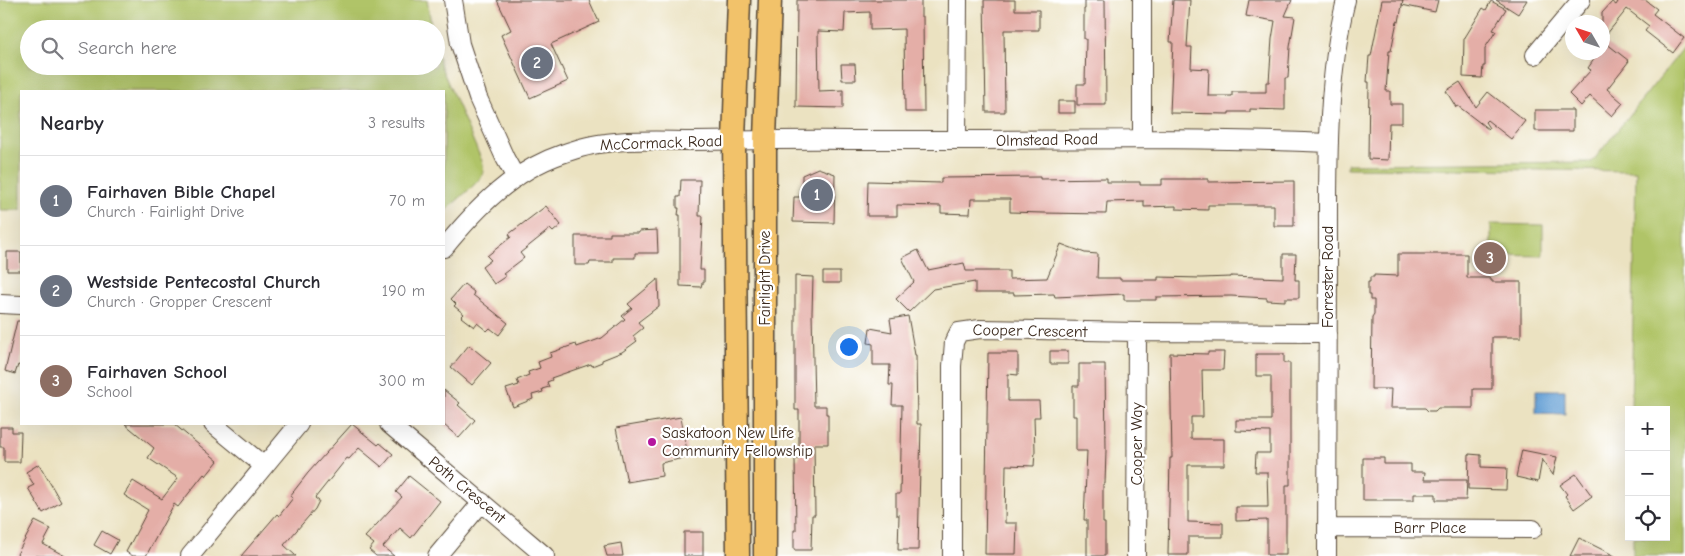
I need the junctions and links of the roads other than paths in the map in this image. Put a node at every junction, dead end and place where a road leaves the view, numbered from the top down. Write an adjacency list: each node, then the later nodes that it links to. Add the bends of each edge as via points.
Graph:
1 (453, 0): 14 (street, via 460,44 478,98)
2 (739, 0): 11 (main road, Fairlight Drive)
3 (770, 0): 9 (main road, Fairlight Drive)
4 (958, 0): 12 (street)
5 (1142, 0): 10 (street)
6 (1346, 0): 13 (street, Forrester Road, via 1336,57)
7 (1581, 0): 8 (street)
8 (1536, 55)
9 (765, 139): 11 (street, McCormack Road); 12 (street, Olmstead Road); 31 (main road, Fairlight Drive)
10 (1142, 139): 12 (street, Olmstead Road); 13 (street, Olmstead Road)
11 (734, 140): 14 (street, McCormack Road, via 607,142 559,155); 30 (main road, Fairlight Drive)
12 (957, 140)
13 (1329, 143): 19 (street, Forrester Road)
14 (516, 178): 15 (street, McCormack Road, via 474,212)
15 (445, 247)
16 (0, 304): 17 (street)
17 (20, 305)
18 (1137, 332): 19 (street, Cooper Crescent); 32 (street, Cooper Crescent, via 980,328 959,332 954,342 952,366); 33 (street, Cooper Way)
19 (1328, 333): 25 (street, Forrester Road)
20 (214, 425): 23 (street)
21 (298, 425): 23 (street)
22 (390, 425): 24 (street, Poth Crescent)
23 (264, 466): 27 (street)
24 (482, 502): 28 (street); 29 (street, Poth Crescent)
25 (1327, 528): 26 (street, Barr Place); 34 (street, Forrester Road)
26 (1533, 529)
27 (190, 556)
28 (437, 556)
29 (545, 556)
30 (738, 556)
31 (765, 556)
32 (952, 556)
33 (1136, 556)
34 (1327, 556)

